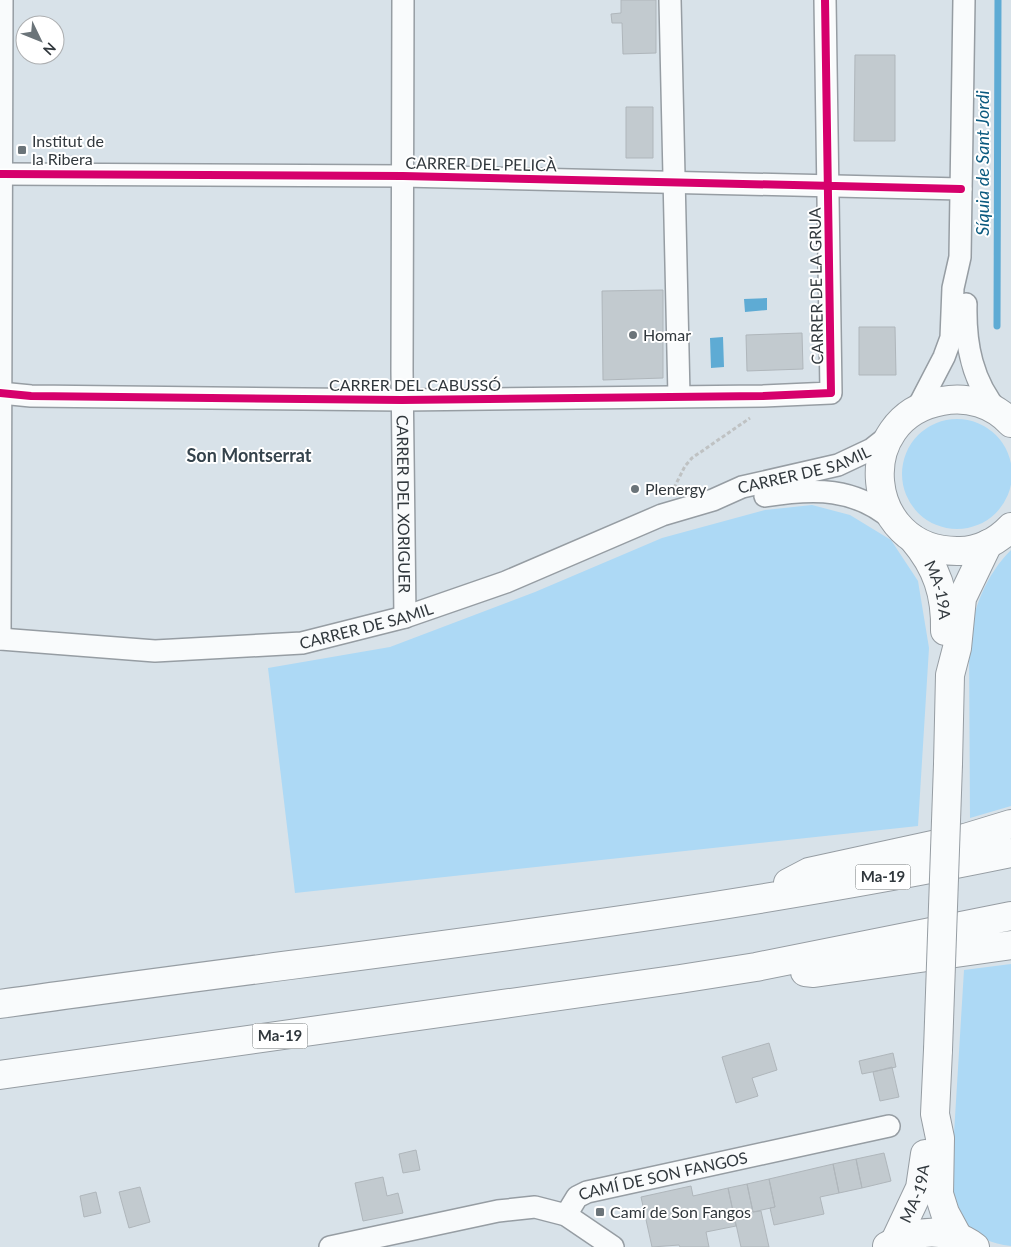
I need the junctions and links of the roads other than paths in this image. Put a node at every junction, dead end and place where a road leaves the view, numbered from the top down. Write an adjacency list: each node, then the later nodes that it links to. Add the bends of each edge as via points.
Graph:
1 (2, 0): 6 (street)
2 (403, 0): 7 (street, CARRER DEL XORIGUER)
3 (670, 0): 8 (street)
4 (825, 0): 9 (street, CARRER DE LA GRUA)
5 (964, 0): 10 (street)
6 (1, 174): 7 (street, CARRER DEL PELICÀ); 12 (street)
7 (403, 176): 8 (street, CARRER DEL PELICÀ); 15 (street, CARRER DEL XORIGUER)
8 (676, 182): 9 (street, CARRER DEL PELICÀ); 14 (street)
9 (828, 186): 10 (street, CARRER DEL PELICÀ); 13 (street, CARRER DE LA GRUA)
10 (961, 189): 11 (street)
11 (960, 257): 16 (street, via 953,288 953,322 948,347); 17 (street, via 966,289 970,356 982,387)
12 (1, 393): 15 (street, CARRER DEL CABUSSÓ); 24 (street)
13 (831, 393): 14 (street, CARRER DEL CABUSSÓ)
14 (679, 396): 15 (street, CARRER DEL CABUSSÓ)
15 (402, 400): 23 (street, CARRER DEL XORIGUER)
16 (917, 409): 17 (main road, via 952,399 976,402); 18 (main road)
17 (1005, 418)
18 (891, 434): 19 (street, CARRER DE SAMIL, via 872,449 838,465 742,488); 21 (main road, MA-19A, via 881,460 879,485 882,498)
19 (713, 500): 21 (street, CARRER DE SAMIL, via 790,492 833,493 869,503); 23 (street, CARRER DE SAMIL, via 662,516 506,582)
20 (1011, 527): 22 (main road)
21 (904, 530): 22 (main road, via 925,546 950,551 975,550); 25 (main road, MA-19A, via 930,561 941,588)
22 (988, 544): 25 (main road, MA-19A, via 962,598 957,648)
23 (405, 617): 24 (street, CARRER DE SAMIL, via 302,643 155,651)
24 (0, 639)
25 (950, 675): 34 (main road, MA-19A, bridge)
26 (1011, 824): 28 (main road, via 964,838 809,872)
27 (1011, 853): 28 (main road, Ma-19)
28 (756, 901): 32 (main road, Ma-19, via 496,939)
29 (1011, 916): 31 (main road, Ma-19)
30 (1011, 945): 31 (main road, via 814,973)
31 (756, 967): 33 (main road, Ma-19)
32 (0, 1004)
33 (0, 1075)
34 (935, 1114): 37 (main road, MA-19A, via 940,1138 939,1194 945,1213); 38 (main road, MA-19A, via 927,1137 920,1188)
35 (889, 1126): 36 (street, CAMÍ DE SON FANGOS, via 587,1192 577,1197)
36 (566, 1215): 39 (street, CAMÍ DE SON FANGOS, via 546,1208 524,1207); 40 (street)
37 (967, 1242): 38 (main road, via 932,1232 908,1236)
38 (891, 1244)
39 (330, 1247)
40 (613, 1247)

